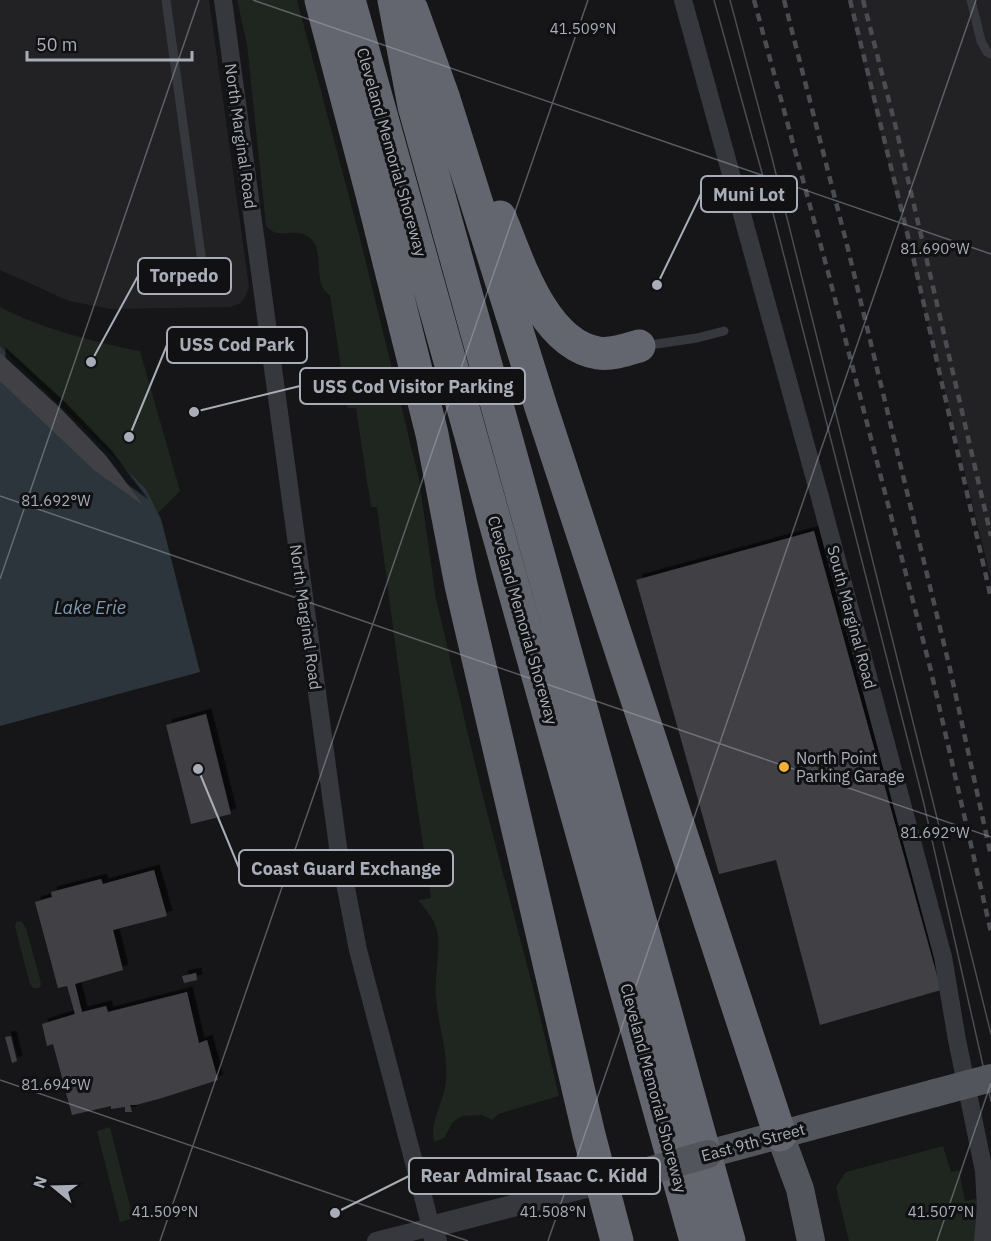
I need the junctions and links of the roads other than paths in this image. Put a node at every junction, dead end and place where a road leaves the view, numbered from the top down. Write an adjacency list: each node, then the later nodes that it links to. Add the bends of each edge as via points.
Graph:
1 (166, 0): 11 (lane)
2 (223, 0): 17 (street, North Marginal Road, via 338,847 361,961)
3 (321, 0): 16 (highway, via 432,434 460,585)
4 (349, 0): 20 (highway, Cleveland Memorial Shoreway)
5 (394, 0): 21 (highway, Cleveland Memorial Shoreway, via 414,106)
6 (408, 0): 10 (highway)
7 (683, 0): 23 (street, South Marginal Road, via 943,957 984,1171)
8 (971, 0): 9 (lane, via 981,41)
9 (991, 54)
10 (443, 96): 13 (highway, via 531,288 556,329 581,347 599,353); 15 (highway, via 537,397)
11 (202, 262)
12 (724, 331): 13 (lane)
13 (639, 346)
14 (991, 1078): 15 (main road, East 9th Street, bridge)
15 (780, 1135): 16 (main road, East 9th Street, bridge); 22 (main road, via 800,1189)
16 (601, 1183): 17 (street, East 9th Street); 19 (highway)
17 (434, 1234): 18 (street, East 9th Street)
18 (376, 1241)
19 (617, 1241)
20 (696, 1241)
21 (729, 1241)
22 (811, 1241)
23 (983, 1241)

